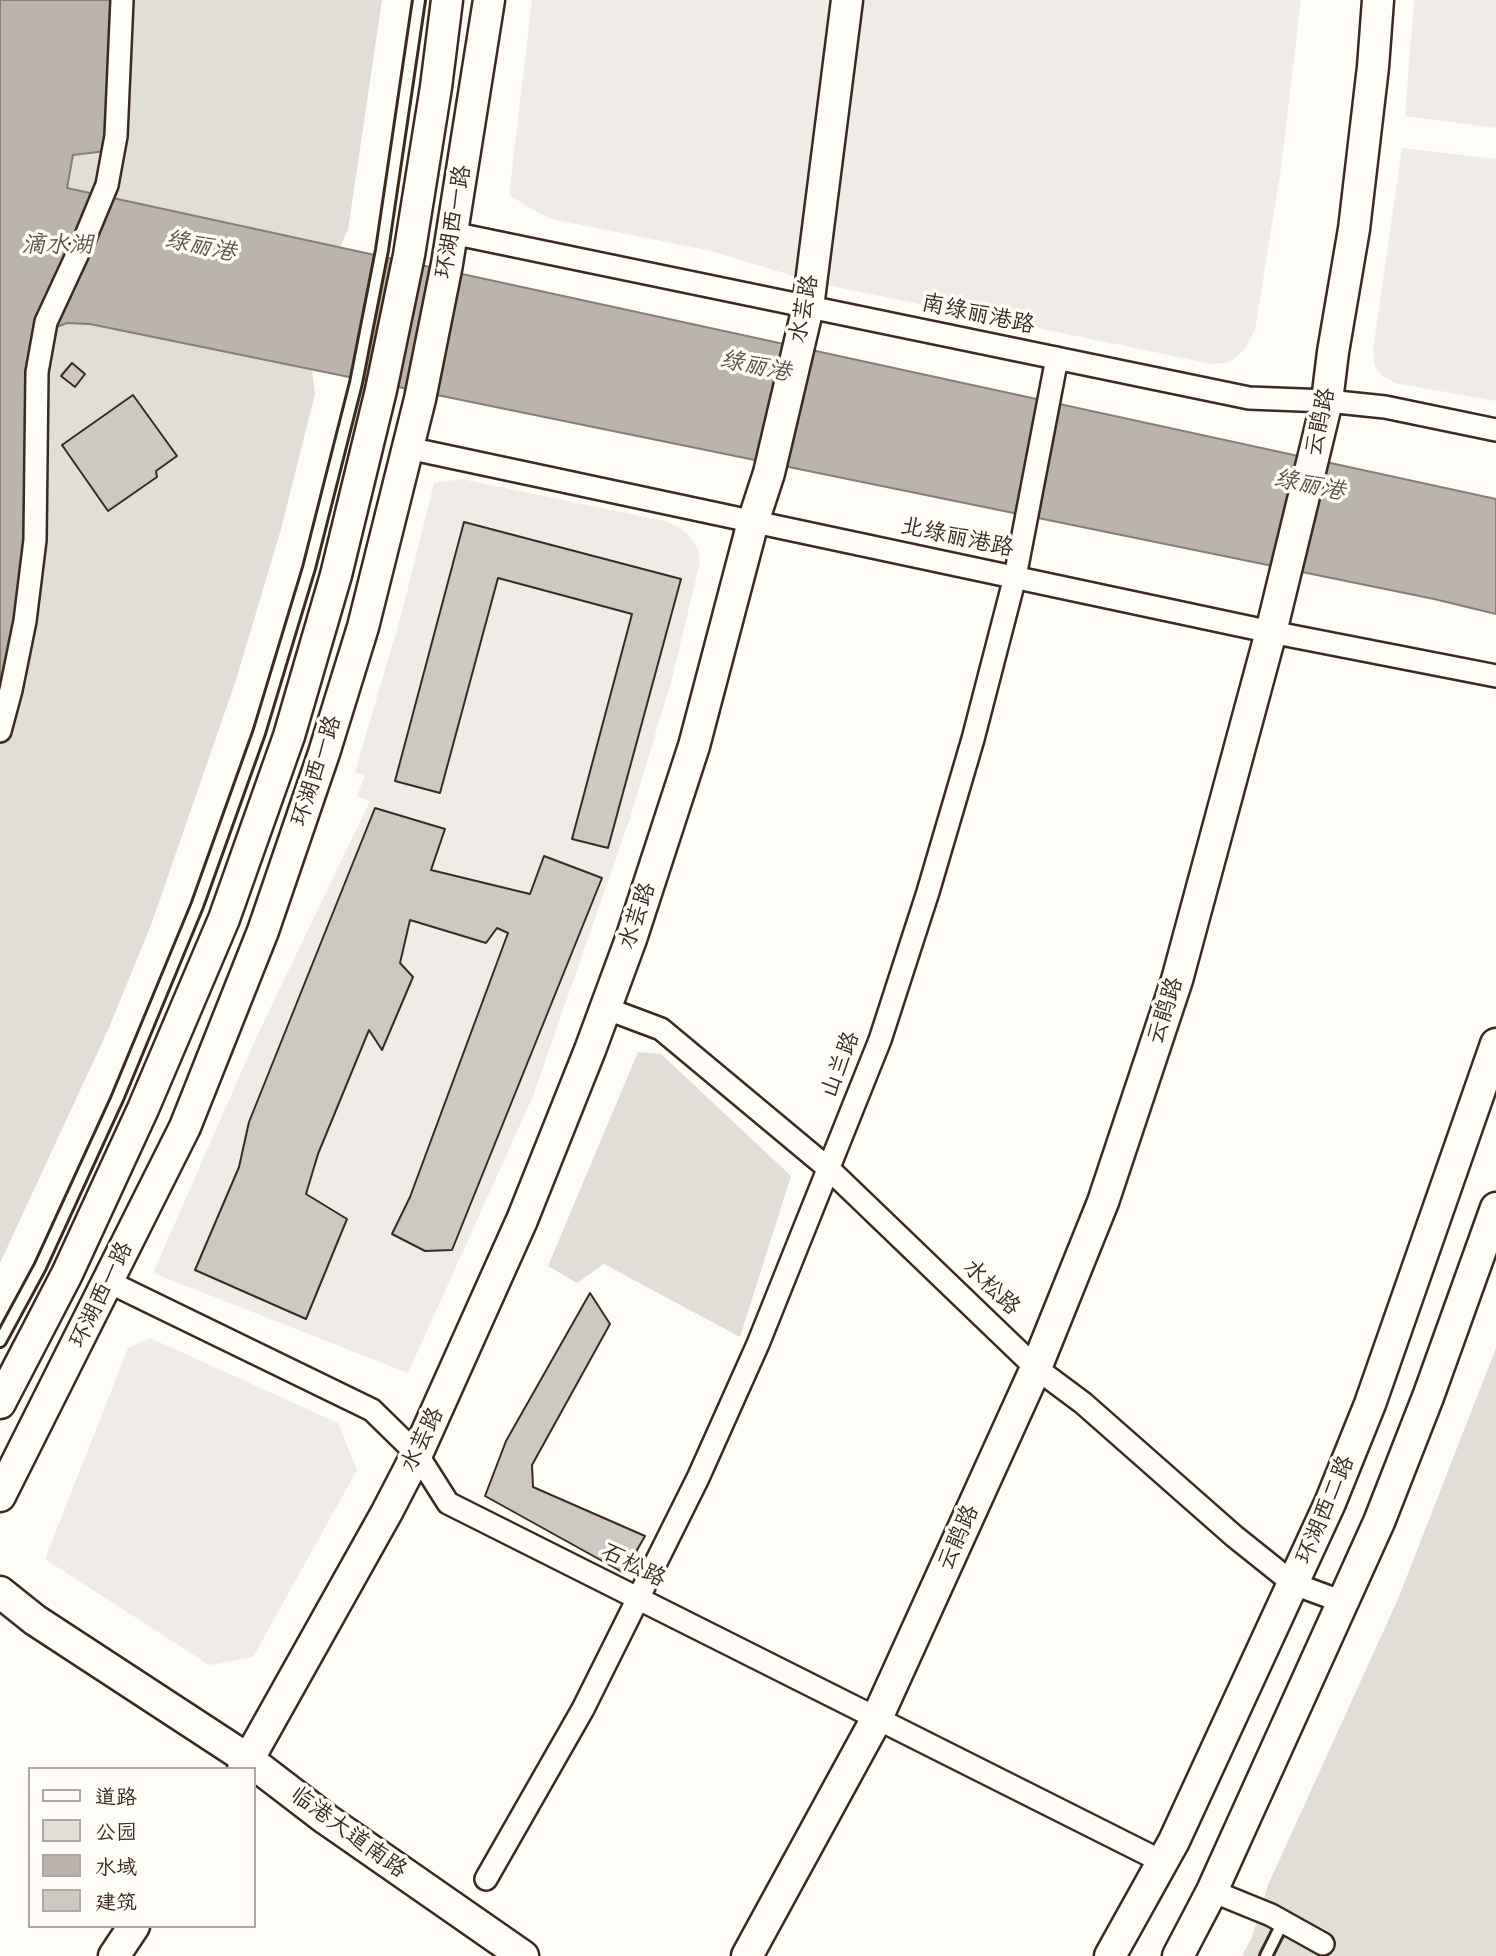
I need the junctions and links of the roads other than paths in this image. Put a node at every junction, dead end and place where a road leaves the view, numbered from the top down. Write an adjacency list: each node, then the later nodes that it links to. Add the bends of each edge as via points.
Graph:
1 (122, 0): 19 (street, via 116,136 107,185 46,322 37,372 35,540 25,621)
2 (419, 0): 8 (lane)
3 (447, 0): 8 (main road, 环湖西一路, via 436,87)
4 (489, 0): 7 (main road, 环湖西一路)
5 (847, 0): 9 (main road, 水芸路)
6 (1378, 0): 12 (main road, 云鹃路, via 1354,229)
7 (452, 233): 9 (street, 南绿丽港路); 14 (main road, 环湖西一路)
8 (395, 253): 11 (main road, 环湖西一路)
9 (808, 307): 10 (street, 南绿丽港路); 15 (main road, 水芸路)
10 (1057, 358): 12 (street, 南绿丽港路, via 1249,398); 16 (street, 山兰路)
11 (368, 386): 25 (lane, via 267,708 197,906 117,1099 40,1267); 27 (main road, 环湖西一路, via 336,575 289,736 224,919 79,1248)
12 (1327, 401): 13 (street, 南绿丽港路, via 1385,407); 17 (main road, 云鹃路)
13 (1496, 429)
14 (408, 448): 15 (street, 北绿丽港路); 24 (main road, 环湖西一路, via 363,626 263,930 185,1127)
15 (753, 522): 16 (street, 北绿丽港路); 20 (main road, 水芸路, via 694,746)
16 (1014, 578): 17 (street, 北绿丽港路); 22 (street, 山兰路, via 928,892 880,1040)
17 (1271, 632): 18 (street, 北绿丽港路); 26 (main road, 云鹃路, via 1177,980 1103,1202)
18 (1496, 676)
19 (0, 731)
20 (605, 1008): 22 (street, 水松路, via 661,1029); 28 (main road, 水芸路, via 522,1220)
21 (1496, 1044): 30 (main road, 环湖西二路, via 1370,1404)
22 (829, 1169): 26 (street, 水松路); 32 (street, 山兰路, via 758,1344)
23 (1496, 1208): 33 (main road, via 1380,1522)
24 (109, 1282): 28 (street, 石松路, via 372,1410); 29 (main road, 环湖西一路)
25 (0, 1341)
26 (1036, 1368): 30 (street, 水松路); 34 (main road, 云鹃路)
27 (0, 1403)
28 (417, 1454): 32 (street, 石松路, via 448,1503); 35 (main road, 水芸路)
29 (0, 1496)
30 (1294, 1584): 33 (street, 水松路); 37 (main road, 环湖西二路)
31 (0, 1592): 35 (main road, 临港大道南路)
32 (640, 1599): 34 (street, 石松路); 38 (street, 山兰路)
33 (1343, 1602): 39 (main road)
34 (877, 1718): 37 (street, 石松路); 45 (main road, 云鹃路)
35 (246, 1764)
36 (256, 1771): 44 (main road, 临港大道南路)
37 (1163, 1862): 46 (main road, 环湖西二路)
38 (486, 1879)
39 (1212, 1891): 40 (street); 47 (main road)
40 (1283, 1922): 42 (street); 48 (lane)
41 (133, 1928): 43 (main road)
42 (1320, 1950)
43 (114, 1956)
44 (523, 1956)
45 (747, 1956)
46 (1110, 1956)
47 (1178, 1956)
48 (1266, 1956)

